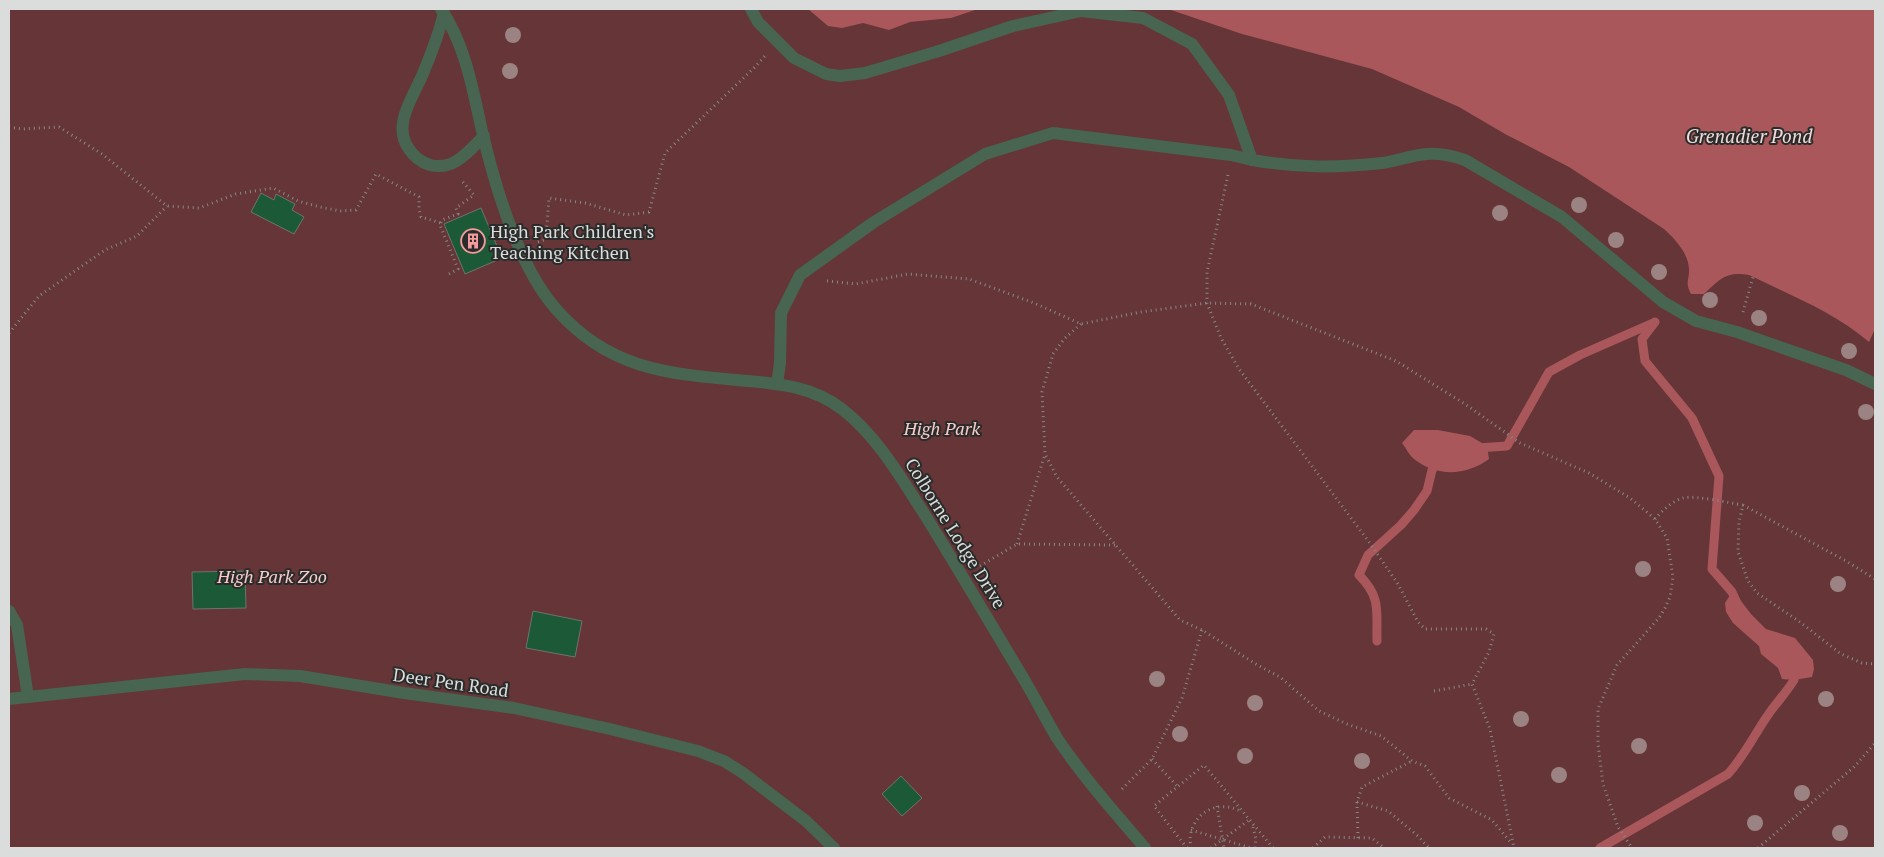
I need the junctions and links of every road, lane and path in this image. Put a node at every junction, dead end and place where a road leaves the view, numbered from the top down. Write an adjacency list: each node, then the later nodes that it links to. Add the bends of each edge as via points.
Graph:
1 (751, 9): 3 (street)
2 (443, 11): 5 (street, Colborne Lodge Drive, via 464,59); 5 (street, Colborne Lodge Drive, via 436,43 406,108 402,129 404,142 420,161 439,166 457,162)
3 (776, 42): 7 (street, via 811,68 840,76 865,73 1013,26 1081,11 1143,18 1192,44 1229,96); 11 (path, via 755,67 664,153 649,212 626,215 586,203 549,198 544,240)
4 (9, 127): 9 (path, via 58,127 102,154)
5 (484, 136): 19 (street, Colborne Lodge Drive, via 516,241 544,294 588,339 624,360 651,369)
6 (1231, 155): 7 (street); 13 (street, via 1053,132 985,154 874,222); 15 (path, via 1208,272)
7 (1252, 160): 17 (street, via 1322,168 1428,154 1450,155 1465,160 1562,217 1664,302 1696,321)
8 (456, 174): 10 (path, via 474,195 456,208 458,214)
9 (167, 206): 10 (path, via 199,208 236,194 273,188 298,201 320,207 356,210 376,174 420,197 421,218); 18 (path, via 137,236 105,250 40,296)
10 (441, 223): 12 (path, via 458,269)
11 (536, 242)
12 (450, 274)
13 (800, 275): 16 (path, via 834,283 856,284 908,274 968,279); 19 (street, via 781,313)
14 (1753, 277): 17 (path)
15 (1207, 303): 16 (path); 23 (path, via 1251,304 1396,361 1520,443 1589,473 1630,498); 31 (path, via 1221,338 1239,369 1369,542 1398,584 1418,622 1425,629 1486,629 1494,634 1489,652)
16 (1081, 324): 21 (path, via 1053,354 1042,392)
17 (1737, 332): 20 (street, via 1846,370)
18 (9, 333)
19 (777, 384): 49 (street, Colborne Lodge Drive, via 812,392 844,410 889,459 955,563 1058,738)
20 (1875, 384)
21 (1045, 454): 24 (path); 25 (path, via 1057,477)
22 (1743, 505): 23 (path, via 1683,498); 27 (path); 30 (path, via 1738,552 1748,581 1756,593 1841,654 1862,663)
23 (1655, 519): 58 (path, via 1666,538 1673,577 1670,597 1659,618 1618,665 1598,709 1598,744 1606,798 1618,827)
24 (1017, 544): 25 (path); 26 (path)
25 (1116, 545): 29 (path, via 1180,620)
26 (976, 568)
27 (1875, 579)
28 (9, 611): 33 (street, via 17,625)
29 (1202, 630): 36 (path, via 1182,698); 37 (path, via 1280,677 1319,711 1381,736)
30 (1875, 664)
31 (1472, 684): 32 (path); 47 (path, via 1490,730)
32 (1434, 690)
33 (28, 697): 34 (street, Deer Pen Road); 48 (street, Deer Pen Road, via 245,674 300,676 514,708 610,728 724,761 806,821)
34 (9, 699)
35 (1875, 744): 59 (path, via 1854,767)
36 (1152, 759): 38 (path); 39 (path)
37 (1412, 761): 40 (path, via 1362,787); 47 (path, via 1425,766 1450,798 1492,820)
38 (1178, 787): 42 (path, via 1204,765); 50 (path, via 1154,806)
39 (1118, 792)
40 (1357, 802): 44 (path); 57 (path, via 1388,811)
41 (1217, 806): 42 (path, via 1240,811); 43 (path, via 1196,819); 45 (path)
42 (1249, 820): 45 (path); 53 (path, via 1256,839); 54 (path)
43 (1191, 830): 45 (path); 50 (path)
44 (1358, 838): 55 (path, via 1325,837); 56 (path, via 1372,838)
45 (1222, 839): 51 (path); 52 (path); 53 (path)
46 (1875, 844): 60 (path)
47 (1513, 846)
48 (834, 848)
49 (1145, 848)
50 (1189, 848)
51 (1211, 848)
52 (1224, 848)
53 (1253, 848)
54 (1273, 848)
55 (1313, 848)
56 (1384, 848)
57 (1429, 848)
58 (1632, 848)
59 (1758, 848)
60 (1874, 848)

